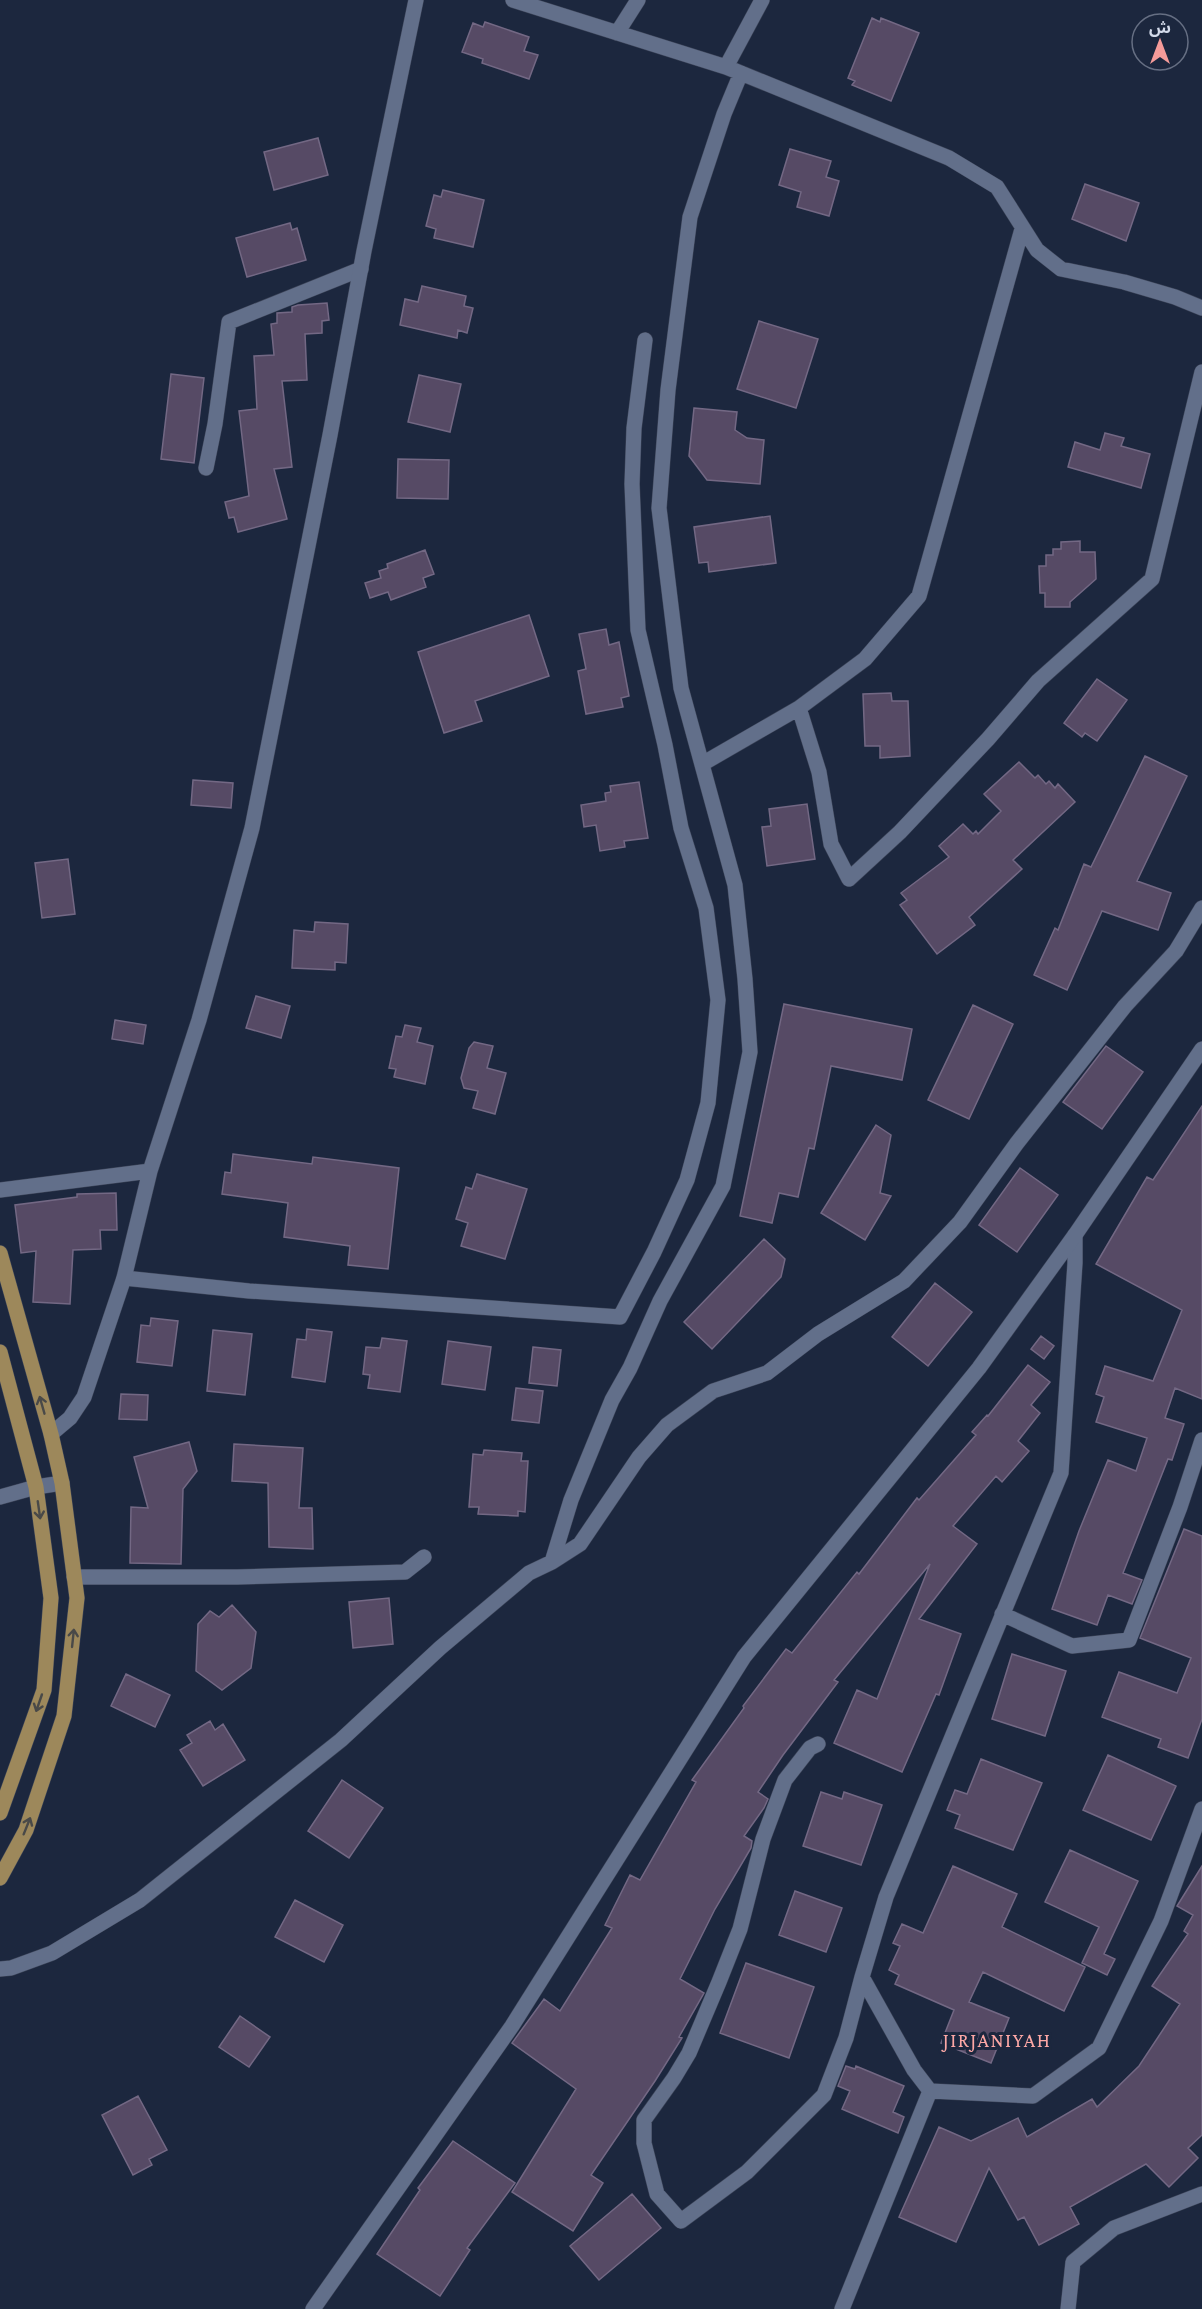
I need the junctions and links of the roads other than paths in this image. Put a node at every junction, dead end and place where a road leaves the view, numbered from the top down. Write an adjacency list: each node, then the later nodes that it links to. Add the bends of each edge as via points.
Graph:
1 (416, 0): 9 (street)
2 (513, 0): 5 (street)
3 (638, 0): 5 (street)
4 (762, 0): 6 (street)
5 (617, 33): 6 (street)
6 (726, 67): 7 (street)
7 (741, 73): 8 (street, via 949,158 997,187); 15 (street, via 690,218 668,390 659,508 681,688)
8 (1022, 229): 10 (street, via 1037,250 1061,269 1124,282); 14 (street, via 919,596 865,659)
9 (361, 268): 13 (street, via 229,322); 18 (street, via 252,828)
10 (1202, 308)
11 (645, 340): 22 (street, via 634,428 632,484 638,630 681,828 706,908 718,999 708,1103 687,1180 620,1317 249,1291)
12 (1202, 372): 14 (street, via 1152,579 1038,681 900,832 849,879 831,843 819,772)
13 (206, 468)
14 (800, 708): 15 (street)
15 (702, 764): 30 (street, via 735,885 750,1052 723,1186 612,1400 571,1500)
16 (1202, 908): 30 (street, via 1176,951 1125,1006 960,1221 904,1281 818,1334 767,1373 713,1391 667,1425 639,1457 580,1544)
17 (1202, 1049): 20 (street)
18 (150, 1171): 19 (street); 22 (street)
19 (0, 1190)
20 (1075, 1235): 32 (street, via 1060,1473); 41 (street, via 979,1368 744,1657 512,2026)
21 (0, 1253): 24 (main road, one-way to 21)
22 (124, 1278): 24 (street, via 84,1397 70,1418)
23 (0, 1352): 27 (main road)
24 (51, 1434): 26 (main road)
25 (1202, 1440): 32 (street, via 1129,1640 1072,1646)
26 (62, 1484): 27 (street); 31 (main road)
27 (36, 1488): 28 (street); 35 (main road, one-way to 35, via 51,1599 44,1690)
28 (0, 1497)
29 (424, 1557): 31 (street, via 405,1572)
30 (552, 1562): 37 (street, via 529,1573 440,1648 341,1740 140,1900 52,1953)
31 (74, 1577): 36 (main road, one-way to 31, via 26,1830 64,1716 77,1598)
32 (1002, 1614): 38 (street, via 886,1897)
33 (818, 1744): 38 (street, via 810,1748 784,1780 763,1839 740,1929 719,1982 689,2053 644,2120 644,2143 657,2194 681,2221 747,2172 824,2095 846,2038)
34 (1202, 1809): 39 (street, via 1161,1921 1099,2048 1033,2096)
35 (0, 1813)
36 (0, 1878)
37 (0, 1969)
38 (862, 1977): 39 (street)
39 (930, 2091): 42 (street)
40 (1202, 2194): 43 (street, via 1114,2228 1073,2262)
41 (313, 2309)
42 (842, 2309)
43 (1068, 2309)

